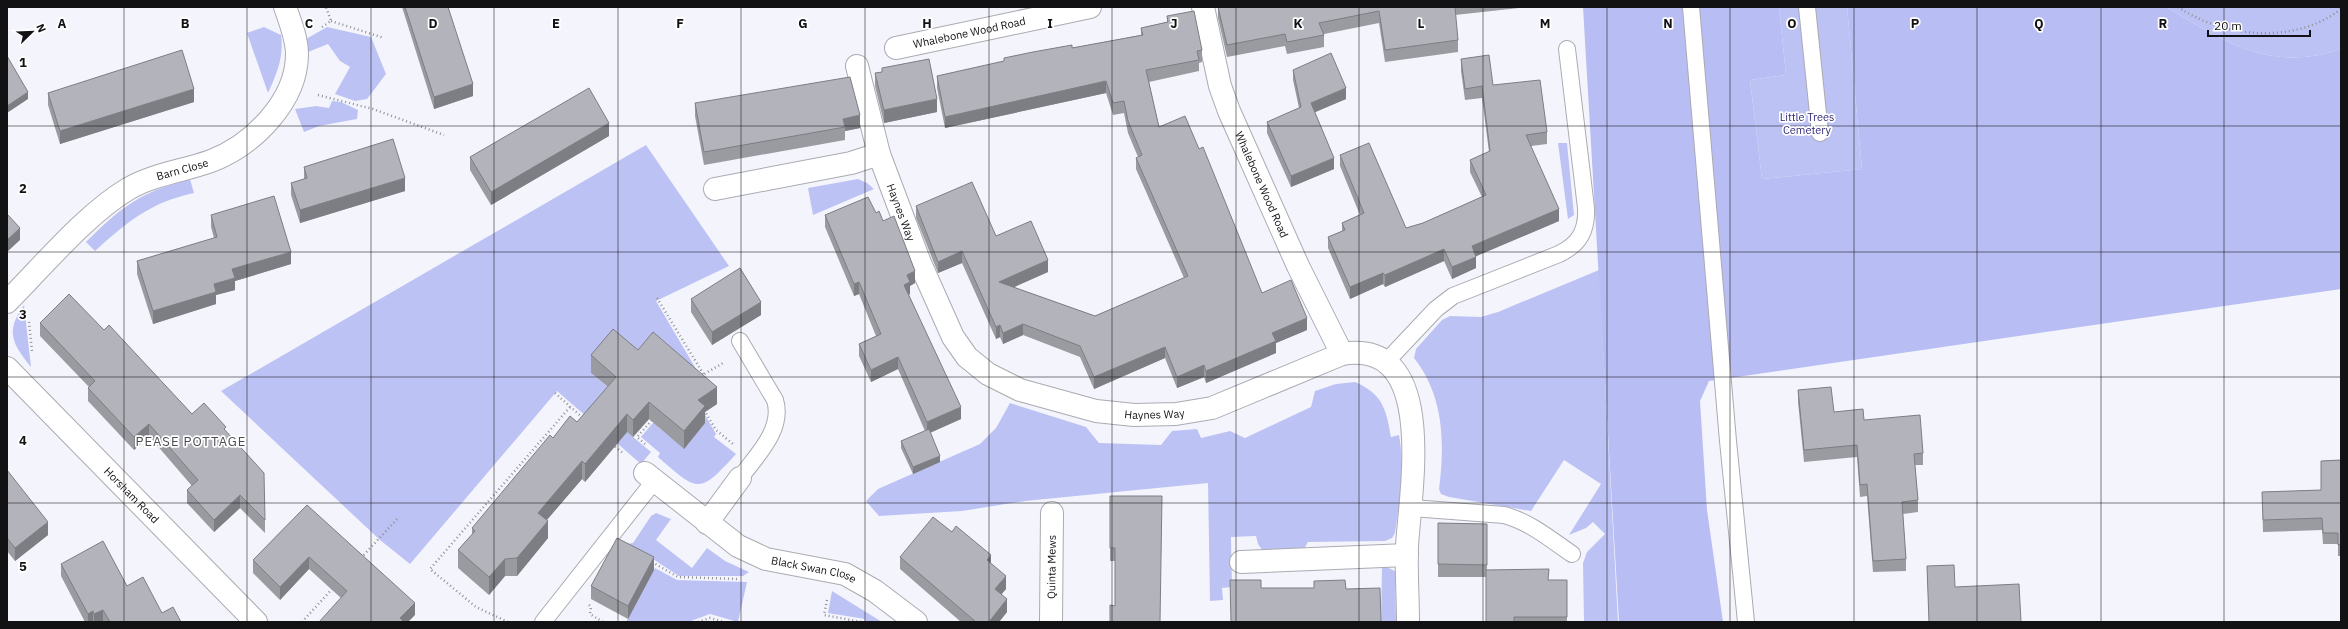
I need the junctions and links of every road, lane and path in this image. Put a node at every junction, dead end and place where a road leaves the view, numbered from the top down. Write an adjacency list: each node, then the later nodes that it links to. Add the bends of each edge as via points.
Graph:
1 (285, 7): 13 (street, Barn Close, via 297,52 296,70)
2 (1090, 7): 10 (street, Whalebone Wood Road)
3 (1203, 7): 21 (street, Whalebone Wood Road, via 1220,86 1229,111 1298,266)
4 (1692, 7): 52 (lane, via 1728,441)
5 (1807, 7): 14 (lane)
6 (2178, 7): 7 (path, via 2206,23 2233,30 2264,33 2312,26)
7 (2341, 9)
8 (331, 21): 9 (path)
9 (384, 38)
10 (896, 48)
11 (1567, 49): 22 (lane, via 1586,208 1585,228 1580,237 1575,244 1560,254 1448,299)
12 (857, 66): 16 (street, Haynes Way)
13 (290, 88): 15 (path, via 373,109); 18 (street, Barn Close, via 270,118 243,145 211,161 150,179 115,198 96,213)
14 (1820, 133)
15 (444, 135)
16 (879, 154): 17 (street); 21 (street, Haynes Way, via 920,263 953,337 967,357 1004,384 1039,397 1096,411 1134,415 1176,414 1212,408)
17 (715, 189)
18 (14, 296): 26 (path, via 26,303 34,368)
19 (657, 298): 24 (path)
20 (743, 345): 24 (path); 32 (lane, via 775,400 778,410 778,421)
21 (1342, 354): 22 (street, Haynes Way, via 1368,354)
22 (1386, 362): 34 (street, via 1404,388 1411,416 1414,472)
23 (7, 368): 26 (street, Horsham Road)
24 (704, 375): 25 (path)
25 (699, 378)
26 (31, 393): 43 (street, Horsham Road)
27 (555, 393): 29 (path)
28 (701, 403): 32 (path, via 716,430)
29 (570, 407): 30 (path); 45 (path, via 430,569 476,607)
30 (588, 423)
31 (606, 438): 33 (path)
32 (747, 469): 37 (street)
33 (650, 476): 37 (street, Black Swan Close); 46 (lane)
34 (1412, 508): 38 (lane, via 1517,518); 39 (street)
35 (1052, 512): 50 (street, Quinta Mews)
36 (399, 517): 41 (path)
37 (707, 523): 49 (street, Black Swan Close, via 738,546 766,559 845,574 875,591)
38 (1572, 554)
39 (1407, 555): 40 (street); 51 (street)
40 (1241, 562)
41 (356, 564)
42 (335, 587): 44 (path)
43 (256, 622)
44 (302, 622)
45 (508, 622)
46 (543, 622)
47 (698, 622): 48 (path, via 710,618)
48 (724, 622)
49 (916, 622)
50 (1051, 622)
51 (1408, 622)
52 (1746, 622)

